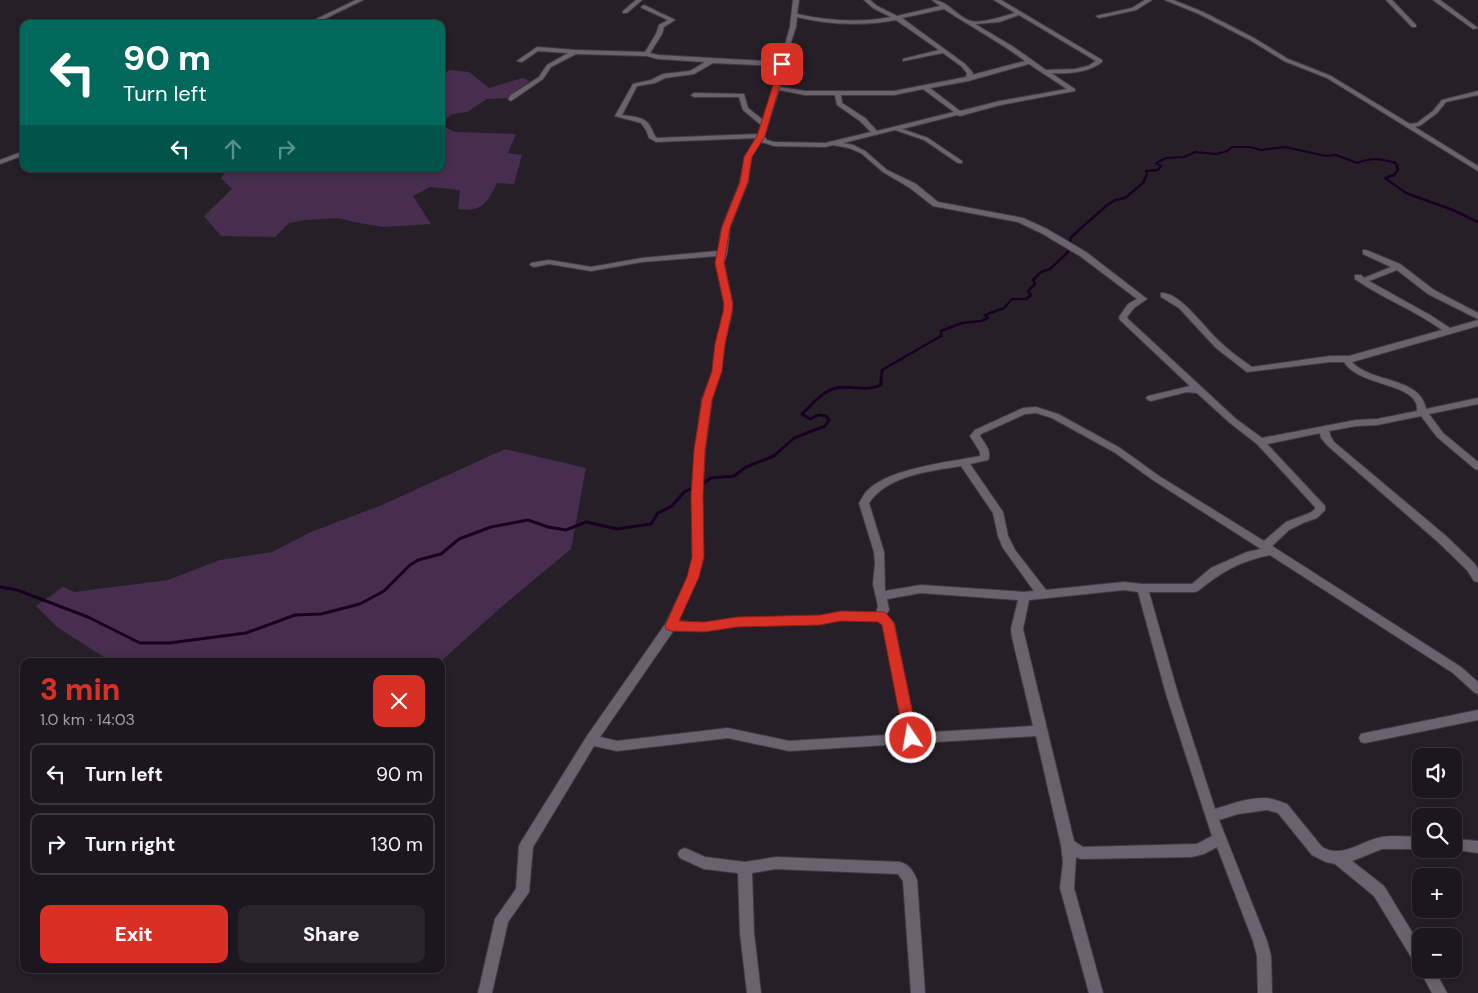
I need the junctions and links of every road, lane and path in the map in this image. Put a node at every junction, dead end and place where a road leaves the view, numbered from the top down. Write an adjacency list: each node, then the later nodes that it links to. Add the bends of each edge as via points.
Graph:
1 (360, 0): 18 (street)
2 (639, 0): 13 (street)
3 (796, 0): 15 (street)
4 (867, 0): 17 (street)
5 (935, 0): 11 (street)
6 (997, 0): 14 (street)
7 (1149, 0): 16 (street, via 1134,9)
8 (1168, 0): 40 (street, via 1201,13 1286,60 1329,77)
9 (1389, 0): 20 (street)
10 (1436, 0): 21 (street)
11 (945, 7): 17 (street); 19 (street)
12 (644, 8): 24 (street, via 672,20 661,26)
13 (625, 12)
14 (1020, 13): 19 (street, via 999,20); 30 (street, via 1100,61 1064,72)
15 (795, 15): 17 (street, via 849,22); 29 (street)
16 (1099, 16)
17 (897, 18): 22 (street)
18 (318, 20)
19 (971, 23): 28 (street)
20 (1414, 26)
21 (1475, 28)
22 (943, 51): 25 (street); 31 (street, via 968,70)
23 (575, 52): 24 (street); 26 (street, via 537,49); 37 (street, via 548,66 541,78)
24 (647, 54): 27 (street)
25 (905, 60)
26 (520, 61)
27 (712, 61): 29 (street); 43 (street, via 692,73 663,76 653,82 635,85 618,116 641,120 656,140)
28 (1030, 62): 30 (street); 31 (street)
29 (782, 64): 32 (street)
30 (1045, 71): 38 (street, via 1074,90 1028,97)
31 (968, 78): 33 (street)
32 (777, 88): 34 (street, via 799,92); 39 (street)
33 (926, 88): 34 (street, via 894,93); 38 (street)
34 (838, 92): 42 (street, via 839,104 855,112)
35 (1478, 93): 40 (street, via 1447,99 1419,124)
36 (694, 95): 39 (street, via 742,95 745,109)
37 (511, 99)
38 (960, 114): 41 (street)
39 (764, 124): 43 (street)
40 (1409, 127): 48 (street)
41 (895, 128): 42 (street); 47 (street, via 926,139)
42 (875, 133): 44 (street)
43 (761, 136): 44 (street, via 764,141 774,144 807,146); 50 (street, via 748,157 744,182 726,227)
44 (833, 143): 58 (street, via 863,152 885,171 913,186 936,204 1020,220 1083,254 1142,297 1131,306 1124,320)
45 (20, 154): 46 (street)
46 (0, 162)
47 (960, 162)
48 (1478, 169)
49 (1366, 252): 52 (street)
50 (723, 253): 51 (street, via 642,260 591,269 549,262); 73 (street, via 720,270 728,312 717,371 707,400 700,450 698,557 693,577)
51 (534, 265)
52 (1397, 266): 54 (street, via 1431,292); 56 (street, via 1389,272 1361,279)
53 (1164, 295): 57 (street, via 1180,303 1225,352 1250,370)
54 (1478, 316)
55 (1478, 322): 56 (street)
56 (1449, 331): 57 (street)
57 (1349, 359): 61 (street, via 1350,366 1356,371 1407,390 1423,405)
58 (1199, 390): 59 (street, via 1187,389); 63 (street)
59 (1150, 398)
60 (1478, 402): 61 (street)
61 (1422, 412): 62 (street); 65 (street, via 1440,435)
62 (1324, 429): 63 (street); 67 (street, via 1331,444 1442,539)
63 (1260, 442): 66 (street, via 1320,506 1316,515 1298,520 1280,532)
64 (964, 463): 66 (street, via 986,455 976,440 978,432 1023,411 1047,413 1124,454); 69 (street, via 998,512 1002,535 1009,548); 70 (street, via 915,472 877,486 866,496 864,503 880,560 878,587)
65 (1478, 467)
66 (1268, 549): 68 (street, via 1215,571 1194,588); 74 (street, via 1441,659)
67 (1478, 578)
68 (1142, 588): 69 (street, via 1102,587); 80 (street)
69 (1044, 595): 71 (street)
70 (882, 596): 71 (street, via 934,589); 72 (street)
71 (1024, 596): 76 (street, via 1017,629)
72 (880, 616): 73 (street, via 737,622 704,627); 77 (street, via 888,623)
73 (671, 626): 79 (street)
74 (1478, 689)
75 (1478, 715): 78 (street)
76 (1041, 731): 77 (street); 83 (street)
77 (911, 738): 79 (street, via 789,746 728,733 617,746)
78 (1365, 738)
79 (590, 740): 93 (street, via 526,846 522,892 502,919)
80 (1211, 816): 81 (street); 88 (street, via 1267,804 1282,808 1317,851)
81 (1220, 838): 86 (street, via 1191,851); 97 (street, via 1264,956)
82 (1412, 842): 88 (street, via 1382,843)
83 (1068, 845): 86 (street); 89 (street)
84 (1462, 846): 85 (street)
85 (1478, 847)
86 (1081, 853): 89 (street)
87 (685, 854): 90 (street, via 704,863)
88 (1338, 858): 91 (street, via 1379,891)
89 (1070, 862): 96 (street, via 1067,888)
90 (744, 868): 94 (street); 95 (street, via 776,863 900,868 906,872 910,880)
91 (1412, 945)
92 (1431, 978): 98 (street)
93 (485, 993)
94 (754, 993)
95 (918, 993)
96 (1096, 993)
97 (1266, 993)
98 (1440, 993)

